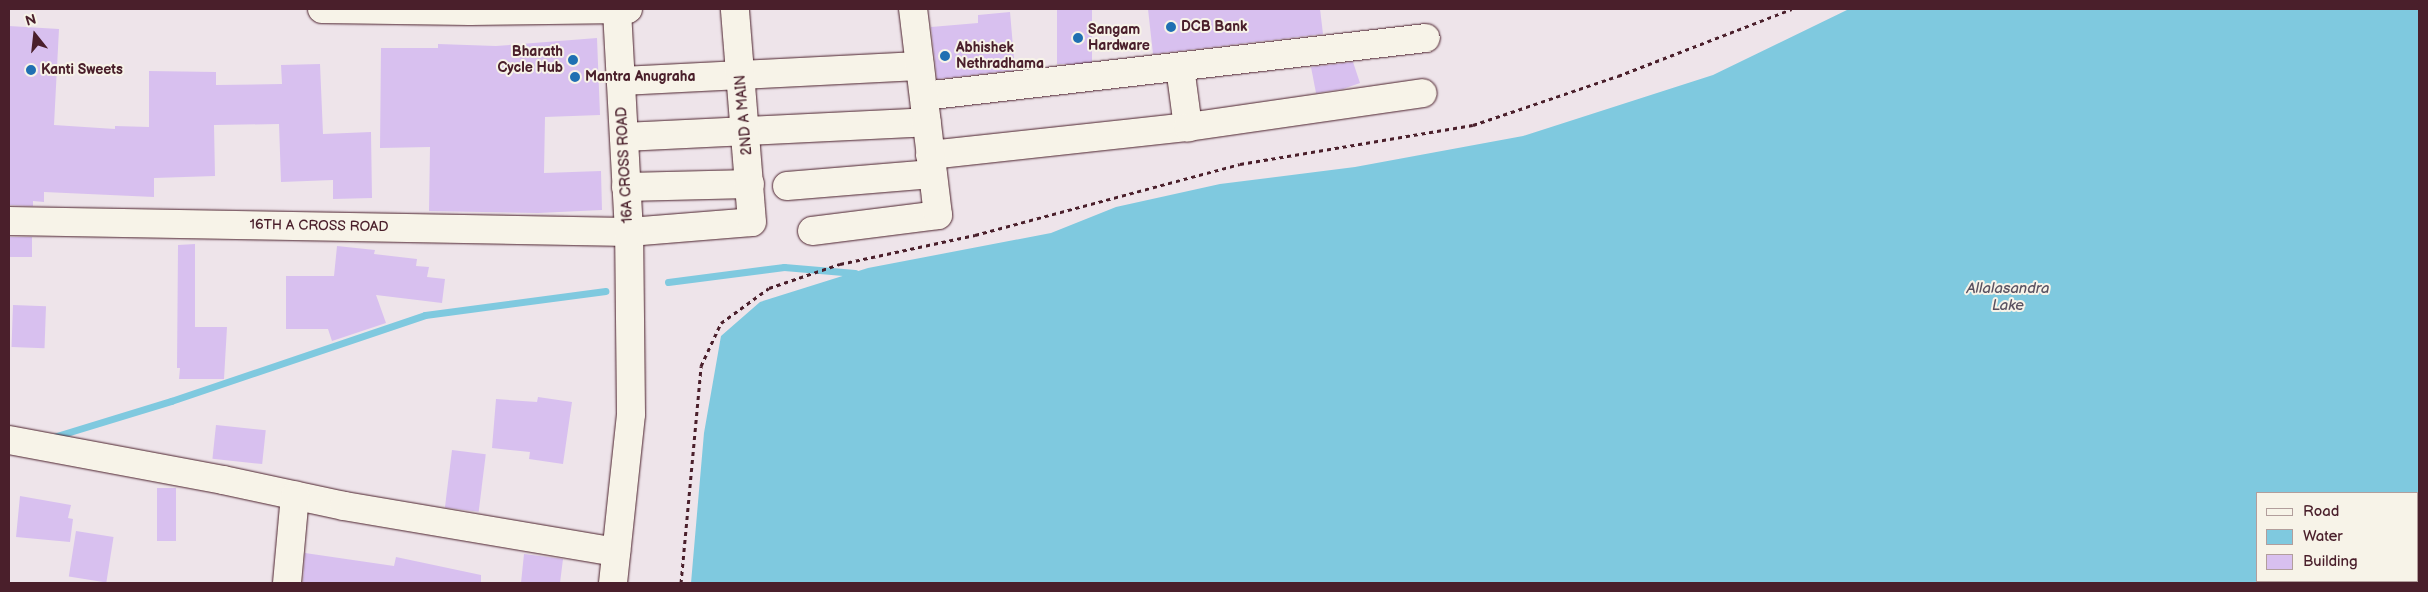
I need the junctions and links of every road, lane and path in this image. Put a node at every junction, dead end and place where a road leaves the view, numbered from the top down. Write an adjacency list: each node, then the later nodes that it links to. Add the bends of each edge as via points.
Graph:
1 (322, 9): 2 (street)
2 (617, 9): 3 (street); 11 (street, 16A CROSS ROAD)
3 (628, 9)
4 (735, 9): 10 (street, 2ND A MAIN)
5 (914, 9): 8 (street)
6 (1792, 9): 30 (path, via 1618,76 1473,125 1240,164 975,235 840,264 769,288 721,323 701,366)
7 (1426, 38): 9 (street)
8 (920, 66): 10 (street); 13 (street)
9 (1180, 67): 13 (street); 14 (street)
10 (740, 75): 11 (street); 15 (street, 2ND A MAIN)
11 (621, 81): 16 (street, 16A CROSS ROAD)
12 (1423, 93): 14 (street)
13 (925, 109): 15 (street); 17 (street)
14 (1188, 127): 17 (street)
15 (745, 131): 16 (street); 18 (street, 2ND A MAIN)
16 (624, 137): 20 (street, 16A CROSS ROAD)
17 (931, 164): 19 (street); 24 (street, via 938,215)
18 (750, 184): 20 (street); 22 (street, 2ND A MAIN)
19 (787, 186)
20 (626, 187): 23 (street, 16A CROSS ROAD)
21 (9, 221): 23 (street, 16TH A CROSS ROAD)
22 (752, 222): 23 (street, 16TH A CROSS ROAD)
23 (629, 232): 27 (street, 16A CROSS ROAD, via 631,414)
24 (812, 232)
25 (9, 440): 26 (street)
26 (295, 495): 27 (street); 28 (street)
27 (616, 552): 29 (street, 16A CROSS ROAD)
28 (286, 583)
29 (613, 583)
30 (681, 583)

